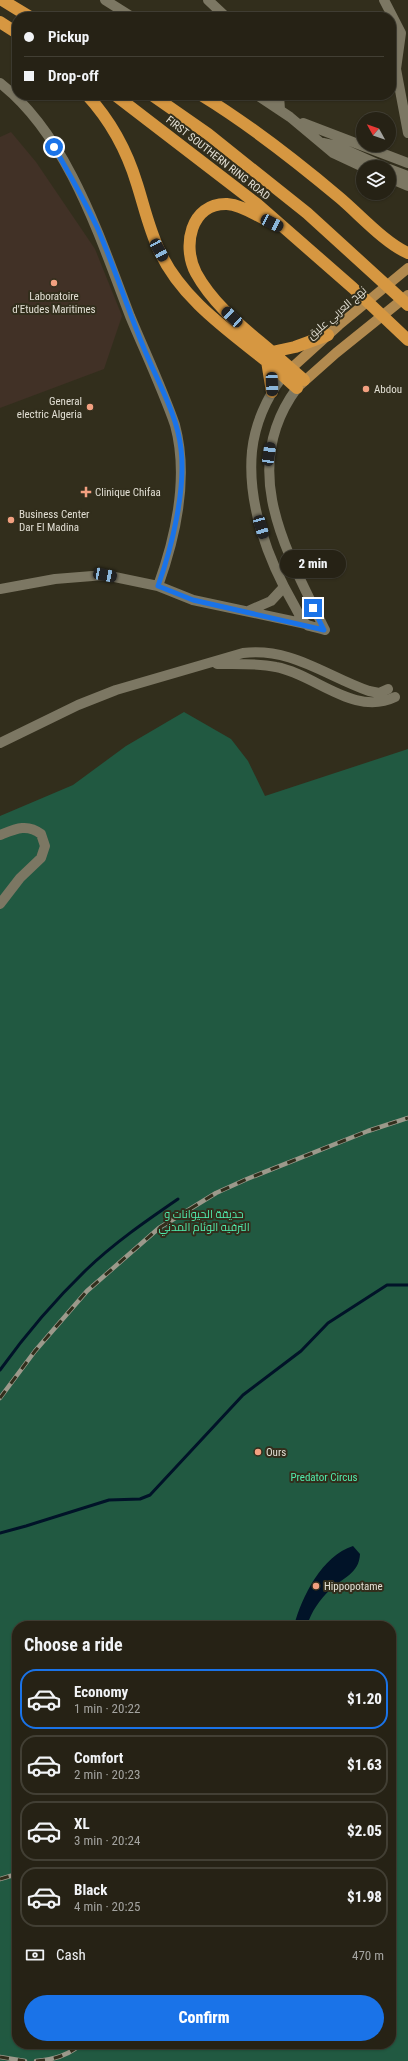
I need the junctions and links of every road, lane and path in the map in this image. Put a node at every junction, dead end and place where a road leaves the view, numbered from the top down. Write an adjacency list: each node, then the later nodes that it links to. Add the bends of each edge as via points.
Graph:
1 (2, 0): 5 (highway)
2 (105, 0): 6 (street)
3 (208, 0): 7 (street)
4 (384, 0): 8 (street)
5 (22, 12)
6 (124, 12)
7 (221, 12)
8 (390, 12)
9 (0, 22): 11 (highway)
10 (396, 23): 12 (street, via 401,33)
11 (12, 30)
12 (396, 69)
13 (396, 69): 25 (street)
14 (0, 83): 15 (street)
15 (12, 94)
16 (19, 100): 47 (street, via 42,128 97,227 176,425 181,448 181,480 175,524)
17 (92, 100): 43 (highway, via 105,115 121,144 137,182 159,250 175,278 210,315)
18 (122, 100): 34 (highway, FIRST SOUTHERN RING ROAD, via 206,164)
19 (159, 100): 40 (highway, FIRST SOUTHERN RING ROAD, via 208,134 307,213)
20 (210, 100): 35 (highway, via 227,110 340,198)
21 (264, 100): 23 (street)
22 (279, 100): 23 (street)
23 (280, 110): 24 (street)
24 (290, 118): 26 (street); 28 (street)
25 (408, 133)
26 (321, 142): 27 (street); 29 (street, via 333,153)
27 (368, 160)
28 (408, 163)
29 (356, 164)
30 (396, 172): 31 (street)
31 (408, 176)
32 (396, 181): 33 (street)
33 (408, 186)
34 (284, 229): 42 (highway, FIRST SOUTHERN RING ROAD, via 353,288); 43 (highway, via 242,208 218,204 201,213 194,223 189,243 191,262 206,290)
35 (396, 248): 36 (highway); 37 (highway)
36 (408, 254)
37 (408, 260)
38 (408, 268): 41 (main road, نهج العربي عليق)
39 (408, 295): 45 (main road)
40 (408, 305)
41 (328, 335): 43 (highway); 44 (main road, نهج العربي عليق)
42 (408, 340)
43 (269, 356): 44 (highway); 46 (highway)
44 (287, 373): 45 (highway); 46 (street)
45 (300, 384): 51 (street, via 286,405 275,429 268,467 272,502 283,541 324,630)
46 (272, 392): 48 (street, via 255,436 251,467 258,516 270,557)
47 (158, 586): 49 (street, via 99,576 55,579); 50 (street, via 193,600)
48 (284, 587): 50 (street, via 271,601); 51 (street)
49 (0, 589)
50 (248, 611): 51 (street)
51 (306, 624)
52 (391, 693): 53 (street, via 369,691 296,658 275,653 243,654 175,671 110,692)
53 (0, 743)
54 (0, 835): 55 (street, via 20,828 30,828 41,834 45,846 41,858 20,878)
55 (0, 904)

